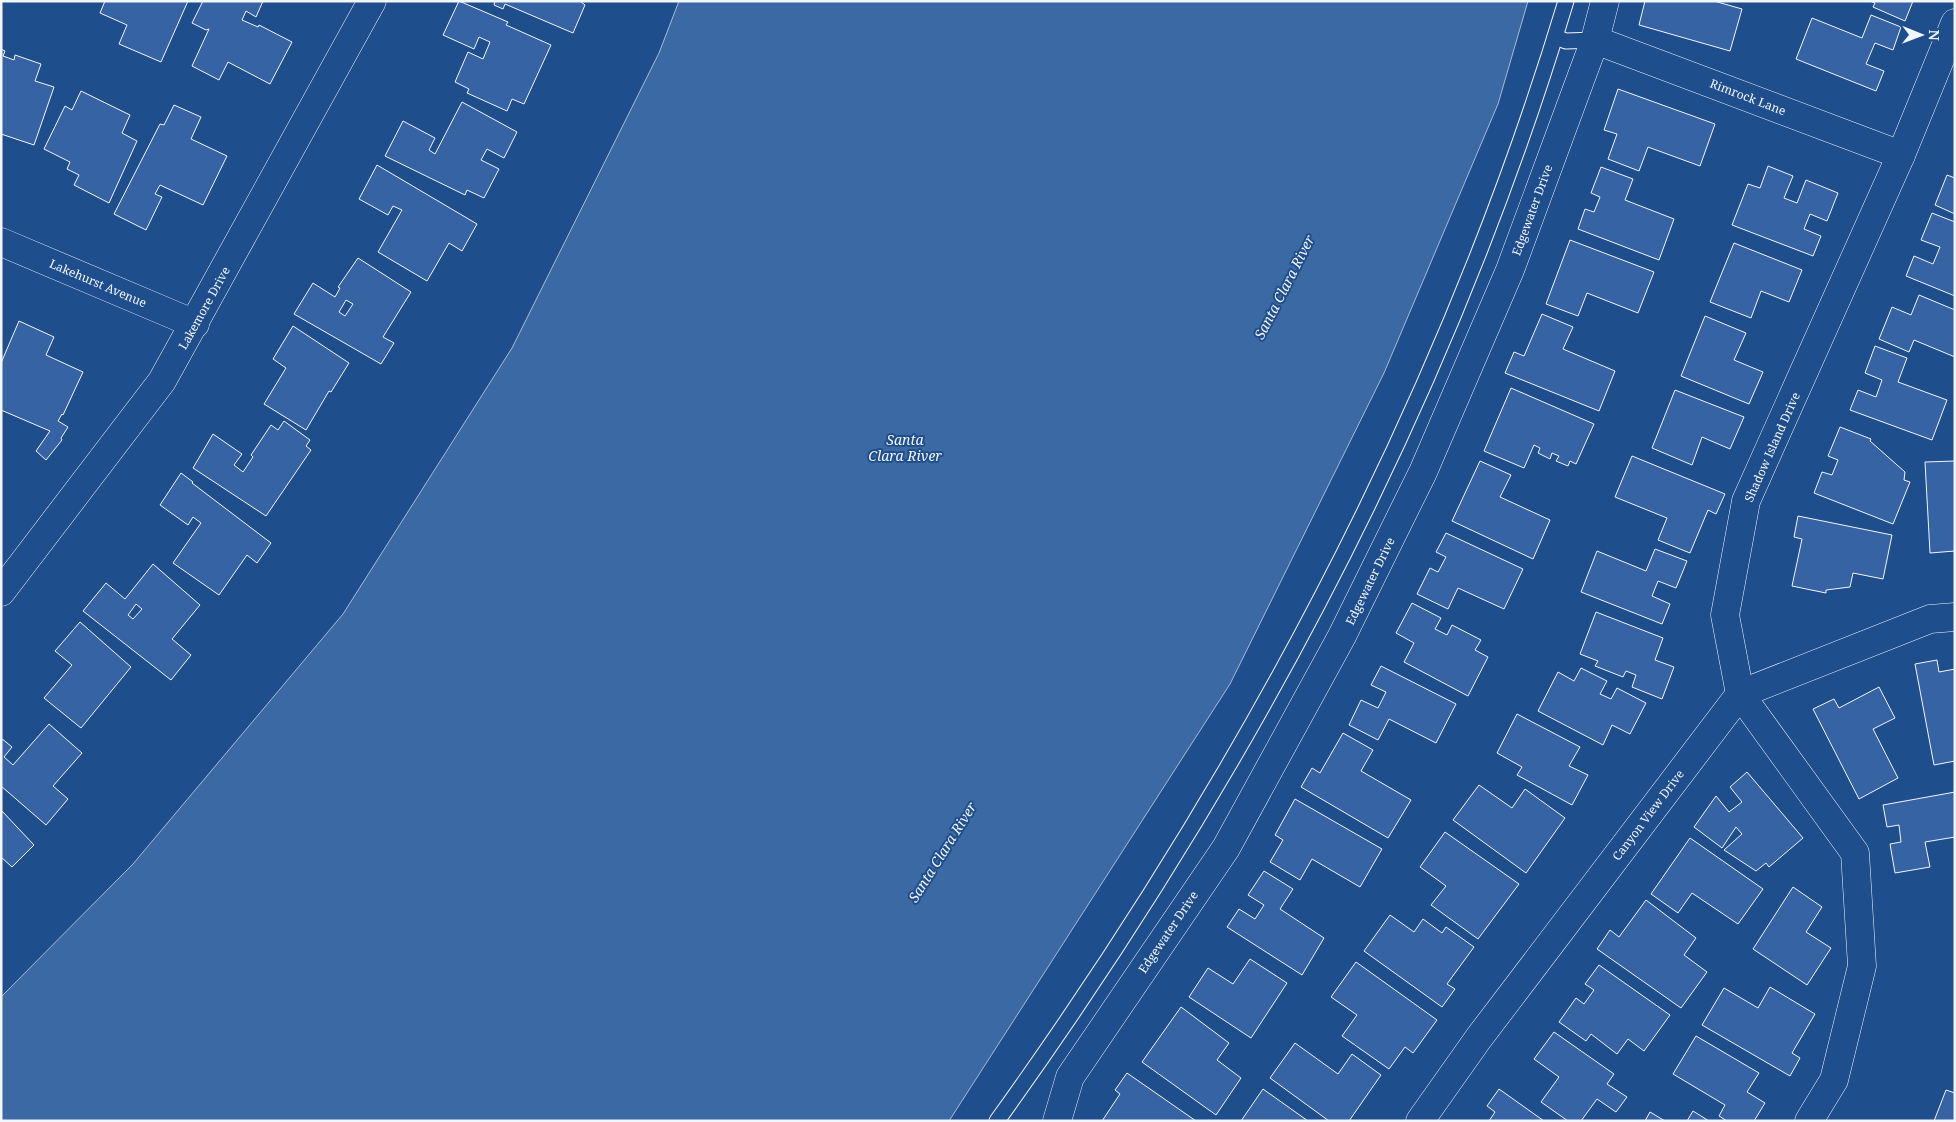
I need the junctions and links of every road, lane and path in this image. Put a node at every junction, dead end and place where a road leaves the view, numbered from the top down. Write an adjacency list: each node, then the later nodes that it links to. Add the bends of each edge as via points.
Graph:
1 (372, 1): 9 (street, Lakemore Drive)
2 (1566, 1): 5 (lane)
3 (1605, 1): 6 (street, Edgewater Drive)
4 (1955, 24): 7 (street, Shadow Island Drive)
5 (1556, 38): 6 (lane); 13 (lane, via 1486,234 1417,400 1344,554 1263,708 1188,835 1060,1033)
6 (1595, 40): 7 (street, Rimrock Lane); 14 (street, Edgewater Drive, via 1510,270 1424,472 1346,628 1226,848 1070,1077)
7 (1901, 155): 12 (street, Shadow Island Drive, via 1746,501 1725,615)
8 (1, 242): 9 (street, Lakehurst Avenue)
9 (195, 324): 10 (street, Lakemore Drive, via 162,381)
10 (1, 592)
11 (1955, 617): 12 (street, via 1930,619)
12 (1740, 694): 15 (street, Canyon View Drive); 16 (street, Shadow Island Drive, via 1855,852 1862,966 1834,1080)
13 (997, 1121)
14 (1057, 1121)
15 (1420, 1121)
16 (1808, 1121)

